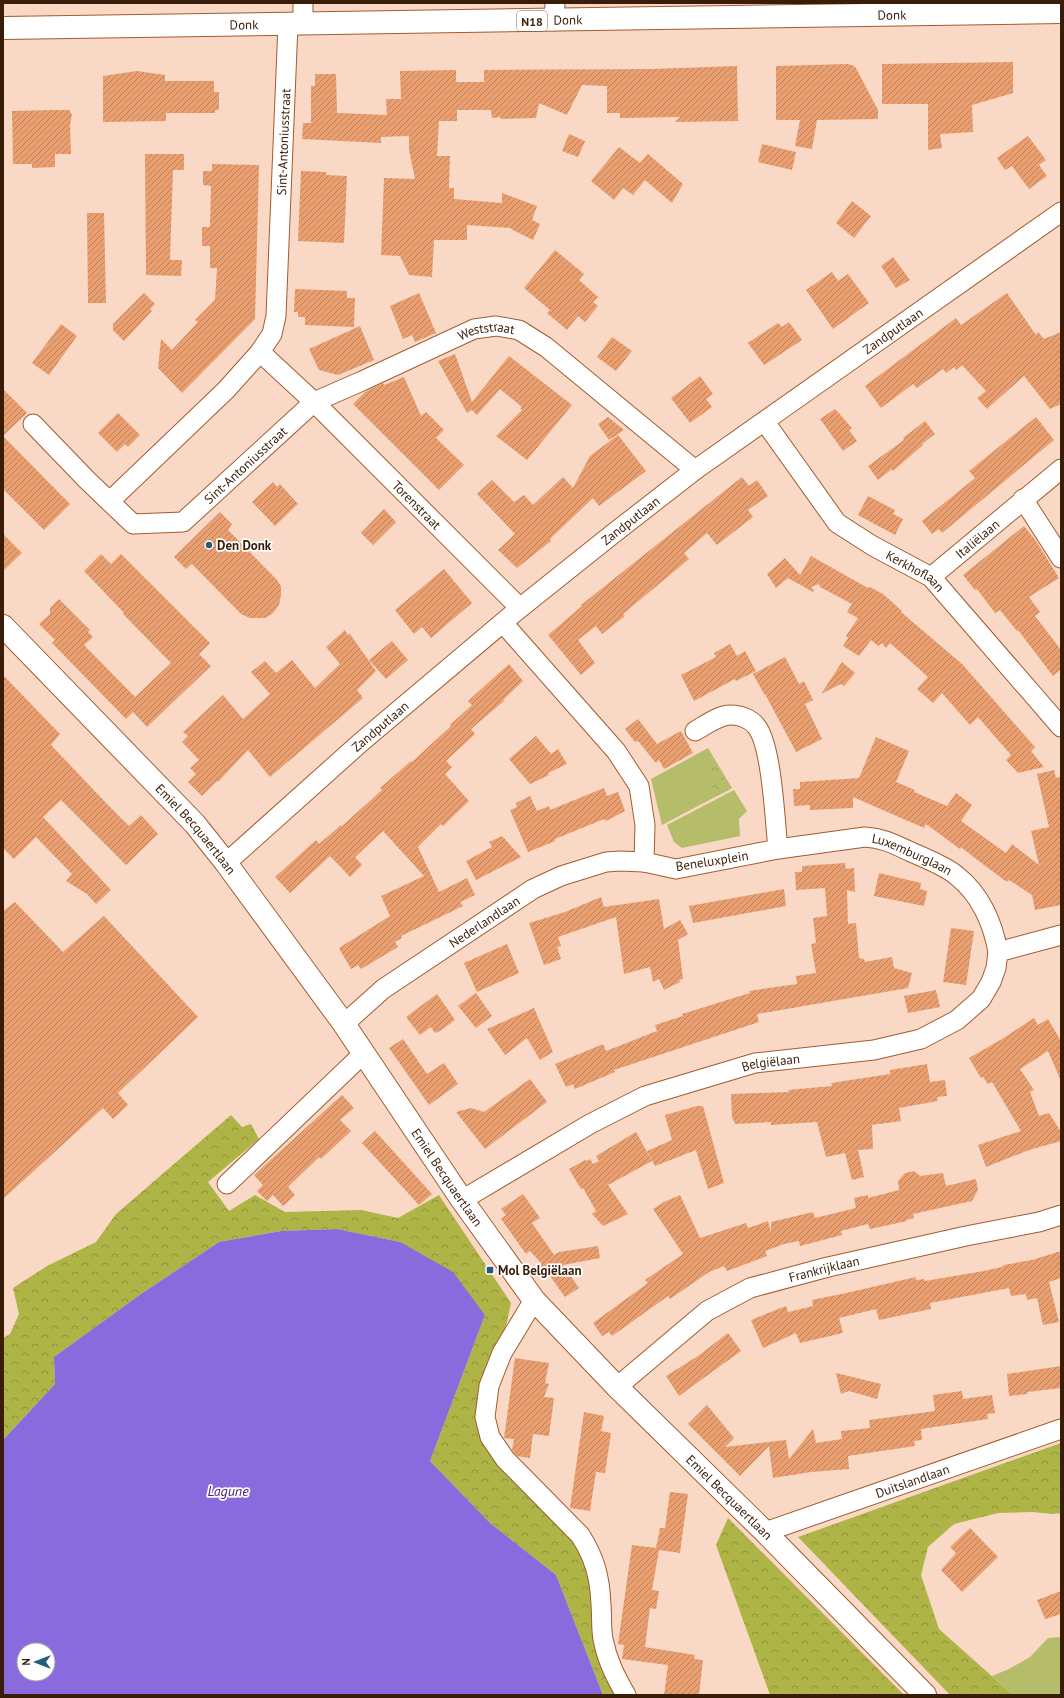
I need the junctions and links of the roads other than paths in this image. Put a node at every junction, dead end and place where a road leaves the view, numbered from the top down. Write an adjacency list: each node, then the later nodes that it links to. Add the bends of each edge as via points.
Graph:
1 (555, 12): 2 (street, Donk / N18); 3 (street, Donk / N18)
2 (1061, 12)
3 (298, 17): 4 (street, Donk / N18); 6 (street, Sint-Antoniusstraat, via 276,316 272,334)
4 (3, 28)
5 (1061, 212): 8 (street, Zandputlaan)
6 (260, 352): 7 (street); 13 (street, Sint-Antoniusstraat, via 226,390)
7 (314, 402): 11 (street, Weststraat, via 474,329 496,326 519,330 546,347); 13 (street, Sint-Antoniusstraat, via 183,522 133,524); 16 (street, Torenstraat)
8 (765, 422): 11 (street, Zandputlaan); 15 (street, Kerkhoflaan, via 837,523 873,546)
9 (33, 424): 13 (street, Sint-Antoniusstraat)
10 (1061, 469): 12 (street, Italiëlaan)
11 (695, 470): 16 (street, Zandputlaan)
12 (1023, 499): 14 (street); 15 (street, Italiëlaan)
13 (110, 501)
14 (1061, 558)
15 (931, 577): 19 (street, Kerkhoflaan)
16 (520, 608): 17 (street, Zandputlaan)
17 (503, 623): 22 (street, via 616,751 639,786 645,825); 23 (street, Zandputlaan, via 360,743)
18 (3, 626): 23 (street, Emiel Becquaertlaan, via 195,824)
19 (1061, 727)
20 (695, 731): 21 (street, via 717,718 731,715 745,718 756,726 769,763)
21 (778, 849): 22 (street, Beneluxplein, via 676,869); 25 (street, Luxemburglaan, via 865,837 879,838 918,855 956,875 973,892 995,935)
22 (644, 862): 26 (street, Nederlandlaan, via 606,862 561,876 533,889 383,989)
23 (226, 863): 26 (street, Emiel Becquaertlaan)
24 (1061, 935): 25 (street)
25 (998, 952): 29 (street, Belgiëlaan, via 991,982 981,999 957,1020 921,1039 874,1050 755,1063 645,1096 590,1124)
26 (344, 1024): 27 (street, Emiel Becquaertlaan)
27 (363, 1054): 28 (street); 29 (street, Emiel Becquaertlaan)
28 (227, 1184)
29 (462, 1200): 31 (street, Emiel Becquaertlaan)
30 (1061, 1215): 32 (street, Frankrijklaan, via 1039,1222 828,1267 750,1288 707,1311)
31 (534, 1300): 32 (street, Emiel Becquaertlaan); 35 (street, via 502,1353 488,1386 486,1417 490,1437 505,1459 580,1535 594,1558 600,1588 602,1637 610,1667)
32 (617, 1387): 34 (street, Emiel Becquaertlaan)
33 (1061, 1428): 34 (street, Duitslandlaan)
34 (764, 1532): 36 (street, Emiel Becquaertlaan)
35 (626, 1695)
36 (925, 1695)

